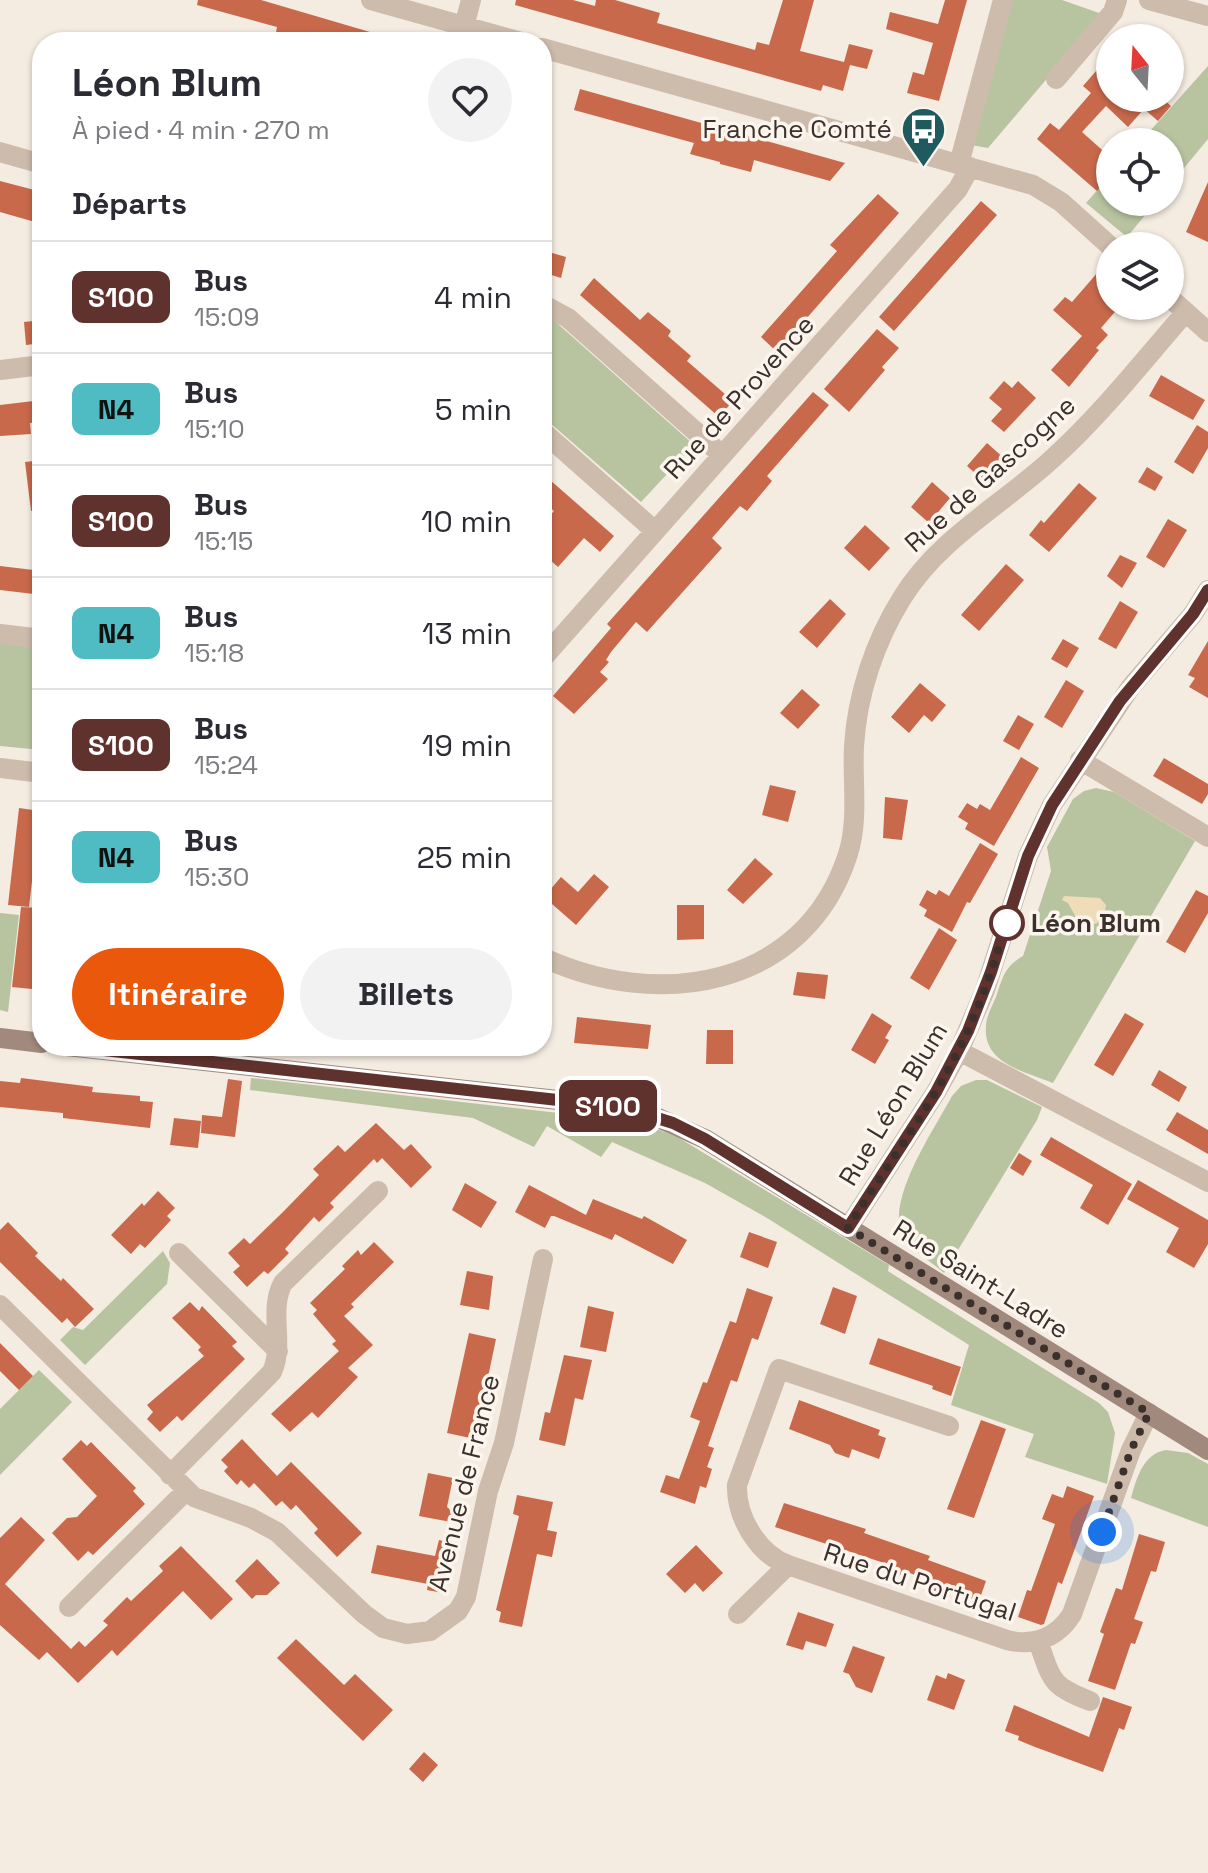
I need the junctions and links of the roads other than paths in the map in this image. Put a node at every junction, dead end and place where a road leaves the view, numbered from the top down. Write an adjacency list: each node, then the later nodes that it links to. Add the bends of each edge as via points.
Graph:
1 (371, 0): 7 (street)
2 (471, 0): 8 (street)
3 (1003, 0): 13 (street, Rue de Provence)
4 (1117, 0): 10 (street, via 1113,12)
5 (1149, 0): 6 (street)
6 (1208, 16)
7 (457, 32)
8 (463, 32)
9 (552, 51): 13 (street)
10 (1056, 79)
11 (0, 152): 12 (street)
12 (32, 161)
13 (964, 165): 14 (street, via 1043,189); 21 (street, Rue de Provence, via 958,189)
14 (1096, 233)
15 (552, 309): 21 (street)
16 (1186, 312): 17 (street); 31 (street, Rue de Gascogne, via 1068,444 946,544 902,598 876,650 858,716 847,855 824,902 803,928 753,964 693,984 631,983)
17 (1208, 332)
18 (32, 366): 19 (street)
19 (0, 370)
20 (552, 440): 22 (street)
21 (722, 455): 22 (street, Rue de Provence)
22 (655, 531): 26 (street, Rue de Provence)
23 (1208, 590): 27 (street, Rue Léon Blum)
24 (0, 634): 25 (street)
25 (32, 638)
26 (552, 648)
27 (1080, 760): 30 (street); 34 (street, Rue Léon Blum, via 1034,840)
28 (0, 768): 29 (street)
29 (32, 772)
30 (1208, 837)
31 (552, 961)
32 (0, 1038): 33 (street)
33 (32, 1042)
34 (959, 1051): 36 (street); 38 (street, Rue Léon Blum)
35 (158, 1056): 38 (street, Rue Saint-Ladre, via 638,1112 705,1139)
36 (1208, 1182)
37 (378, 1191): 42 (street, via 283,1283 277,1304)
38 (848, 1228): 43 (street, Rue Saint-Ladre)
39 (179, 1253): 42 (street)
40 (543, 1259): 47 (street, Avenue de France, via 466,1597 440,1626 418,1634 383,1628 277,1532)
41 (0, 1305): 46 (street, Avenue de France)
42 (278, 1351): 46 (street, via 272,1372)
43 (1149, 1413): 45 (street, Rue Saint-Ladre); 51 (street, Rue du Portugal, via 1072,1614 1060,1629)
44 (949, 1426): 48 (street, via 779,1369 737,1493 761,1549)
45 (1208, 1450)
46 (170, 1475): 47 (street, Avenue de France)
47 (186, 1491): 49 (street)
48 (788, 1565): 50 (street, Rue du Portugal); 51 (street, Rue du Portugal, via 1007,1640)
49 (69, 1607)
50 (738, 1614)
51 (1038, 1641): 52 (street, via 1053,1681)
52 (1090, 1701)

